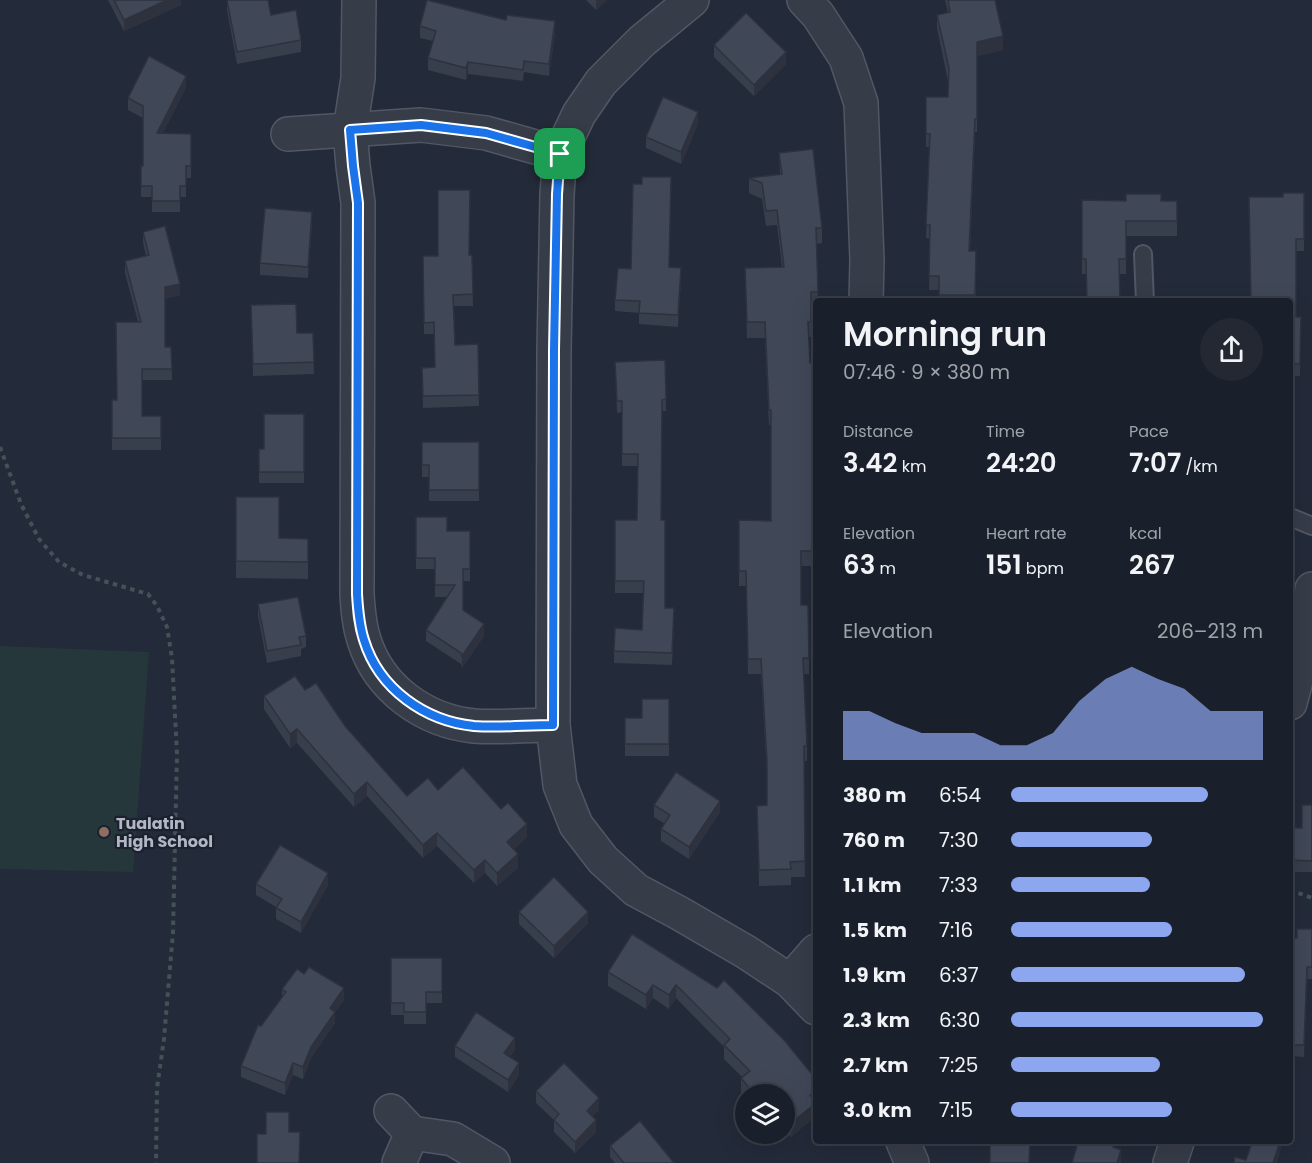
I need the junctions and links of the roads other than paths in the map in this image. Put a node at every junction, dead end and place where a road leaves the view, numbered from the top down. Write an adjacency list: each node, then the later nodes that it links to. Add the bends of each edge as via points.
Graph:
1 (359, 0): 4 (street, via 358,78)
2 (692, 0): 6 (street, via 642,41 602,82 579,114)
3 (804, 0): 8 (street, via 846,58 861,104)
4 (350, 130): 5 (street); 6 (street, via 421,125 486,133); 14 (street, via 358,203 357,594 364,641 385,680 408,702 438,718 474,726)
5 (288, 135)
6 (560, 154): 14 (street, via 554,350)
7 (1143, 254): 9 (lane)
8 (866, 298)
9 (1144, 298)
10 (1293, 518): 11 (lane)
11 (1312, 526)
12 (1312, 588): 13 (street)
13 (1293, 692)
14 (553, 725): 16 (street, via 560,785 576,825 603,860 636,890)
15 (813, 954): 16 (street)
16 (790, 981): 17 (street)
17 (813, 1005)
18 (904, 1144): 22 (street)
19 (1176, 1144): 23 (street)
20 (399, 1163): 21 (street, via 402,1121 453,1139)
21 (493, 1163)
22 (912, 1163)
23 (1170, 1163)

